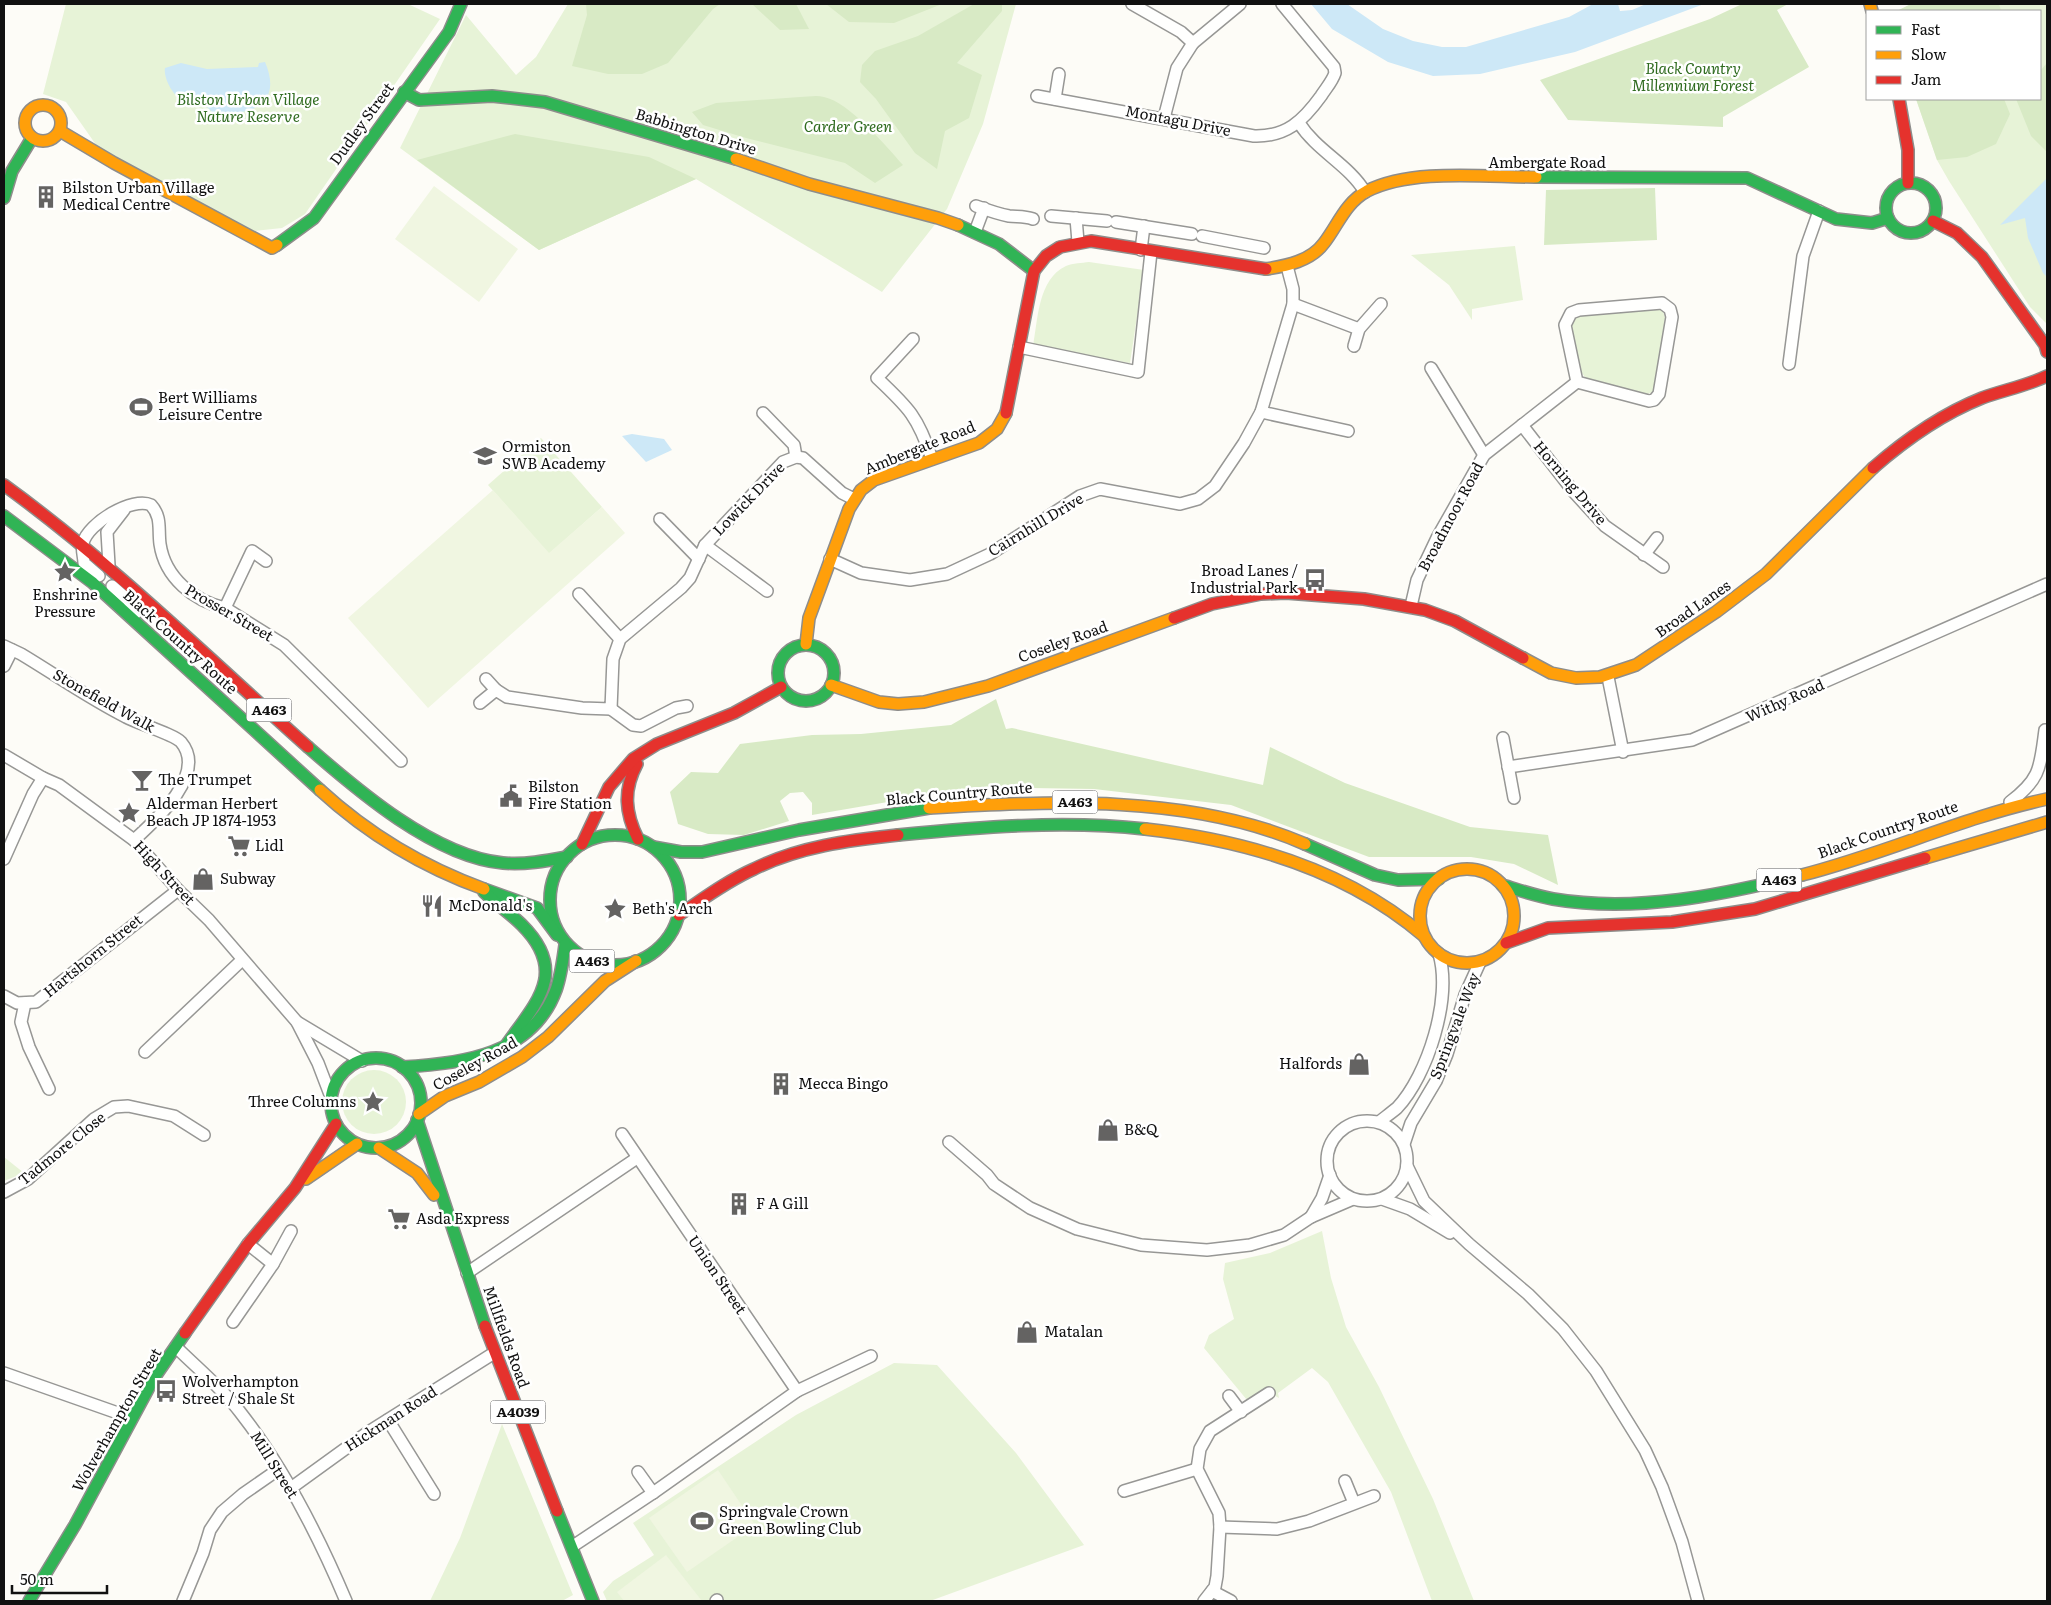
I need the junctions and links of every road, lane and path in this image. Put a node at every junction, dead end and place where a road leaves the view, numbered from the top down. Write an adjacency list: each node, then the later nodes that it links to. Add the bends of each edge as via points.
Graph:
1 (461, 4): 7 (main road, Dudley Street, via 449,32)
2 (1132, 4): 5 (street, via 1181,32)
3 (1240, 4): 5 (street)
4 (1282, 4): 12 (street, Montagu Drive, via 1334,67 1333,79)
5 (1193, 43): 11 (street, via 1173,78)
6 (1059, 74): 9 (street)
7 (404, 92): 13 (main road, Dudley Street, via 314,218 272,248); 25 (main road, Babbington Drive, via 419,100 492,96 545,102 809,184 938,218)
8 (1037, 96): 9 (street, Montagu Drive)
9 (1055, 99): 11 (street, Montagu Drive)
10 (1899, 100): 15 (main road, via 1908,150)
11 (1164, 118): 12 (street, Montagu Drive, via 1254,136 1276,134)
12 (1299, 123): 16 (street, via 1313,142 1354,177)
13 (60, 131): 14 (main road, via 55,137 43,141); 14 (main road, via 57,111 38,106 25,118 26,130)
14 (32, 138): 17 (main road, via 12,171)
15 (1908, 183): 21 (main road, via 1891,192 1885,209); 23 (main road, via 1922,185 1934,197 1936,206)
16 (1364, 192): 18 (main road, Ambergate Road, via 1393,180 1419,178 1747,178); 31 (main road, Ambergate Road, via 1344,210 1323,244 1307,257)
17 (4, 198)
18 (1818, 211): 21 (main road, Ambergate Road, via 1854,223 1872,223); 40 (street, via 1803,256)
19 (1051, 216): 20 (street)
20 (1076, 218): 24 (street); 26 (street)
21 (1888, 218): 23 (main road, via 1894,227 1909,233 1927,228)
22 (1033, 219): 25 (street, via 980,207)
23 (1932, 221): 39 (main road, via 1957,233 1982,257)
24 (1144, 226): 27 (street); 29 (street)
25 (975, 232): 32 (main road, Babbington Drive, via 999,244)
26 (1078, 242): 29 (main road, Ambergate Road, via 1091,241); 32 (main road, Ambergate Road, via 1060,247 1046,256)
27 (1235, 242): 28 (street); 30 (street)
28 (1264, 248)
29 (1146, 251): 30 (main road, Ambergate Road); 38 (street, via 1138,372)
30 (1231, 264): 31 (main road, Ambergate Road, via 1264,269)
31 (1287, 266): 33 (street, Cairnhill Drive)
32 (1034, 271): 38 (main road, Ambergate Road)
33 (1293, 304): 35 (street); 44 (street, Cairnhill Drive)
34 (1381, 304): 35 (street)
35 (1359, 329): 37 (street)
36 (913, 339): 50 (street, via 877,378 909,408 920,425)
37 (1354, 346)
38 (1019, 347): 50 (main road, Ambergate Road, via 1007,412 997,428 979,443)
39 (2047, 352)
40 (1789, 364)
41 (1430, 368): 48 (street)
42 (2047, 376): 76 (main road, Broad Lanes, via 2029,385 1982,398 1899,447 1859,480 1793,550 1756,583 1647,659)
43 (1578, 382): 43 (street, via 1654,400 1659,394 1672,317 1670,309 1662,304 1571,313 1565,325); 46 (street, Broadmoor Road)
44 (1261, 412): 47 (street); 61 (street, Cairnhill Drive, via 1215,486 1198,499 1180,504 1100,489 1080,496 990,554 947,574 910,580 861,573)
45 (764, 413): 49 (street, Lowick Drive, via 794,446)
46 (1522, 425): 48 (street, Broadmoor Road); 59 (street, Horning Drive, via 1605,526)
47 (1348, 431)
48 (1484, 455): 70 (street, Broadmoor Road, via 1437,538 1417,580)
49 (796, 457): 52 (street, Lowick Drive, via 809,461 842,493); 58 (street, Lowick Drive, via 783,462)
50 (932, 459): 52 (main road, Ambergate Road, via 874,480)
51 (4, 485): 57 (main road, Black Country Route / A463)
52 (854, 499): 61 (main road, Ambergate Road)
53 (127, 507): 57 (street, via 110,513); 63 (street, via 107,532); 71 (street, Prosser Street, via 146,502 155,509 160,520 160,545 169,569 188,591)
54 (4, 516): 69 (main road, Black Country Route / A463)
55 (660, 519): 60 (street)
56 (1658, 538): 59 (street)
57 (82, 543): 63 (main road, Black Country Route / A463); 69 (street, via 84,562)
58 (705, 545): 60 (street, Lowick Drive); 66 (street, Lowick Drive)
59 (1644, 556): 64 (street, Horning Drive)
60 (699, 559): 72 (street, Lowick Drive, via 681,588)
61 (830, 559): 73 (main road, Ambergate Road, via 809,618)
62 (266, 561): 71 (street, via 252,551)
63 (108, 564): 69 (street, via 118,586); 100 (main road, Black Country Route / A463, via 348,781 406,824 447,845 501,864)
64 (1663, 567)
65 (2047, 584): 86 (street, Withy Road, via 1692,740)
66 (767, 591)
67 (578, 594): 72 (street)
68 (1305, 594): 70 (main road, Broad Lanes); 78 (main road, Coseley Road, via 1261,594 1212,604 988,686 929,700 888,704 858,697)
69 (115, 596): 104 (main road, Black Country Route / A463, via 147,632 347,812 412,857)
70 (1411, 606): 76 (main road, Broad Lanes, via 1455,621 1552,673 1566,678)
71 (225, 608): 89 (street, Prosser Street, via 284,645)
72 (620, 639): 83 (street, via 613,659)
73 (806, 644): 78 (main road, via 819,647 832,661 834,679); 79 (main road, via 796,646 781,658 778,675)
74 (8, 648): 75 (street); 97 (street, Stonefield Walk, via 126,717 181,741 188,764 181,786 162,815)
75 (4, 666)
76 (1608, 677): 86 (street)
77 (486, 679): 80 (street)
78 (831, 685): 79 (main road, via 826,693 810,700 797,700)
79 (781, 687): 87 (main road, via 734,712 660,743)
80 (496, 690): 81 (street); 83 (street, via 506,697)
81 (480, 703)
82 (688, 706): 83 (street, via 676,708 641,726 633,725)
83 (610, 709)
84 (2046, 731): 94 (street, via 2040,769 2027,790)
85 (1503, 738): 90 (street)
86 (1623, 752): 90 (street, Withy Road)
87 (644, 754): 96 (main road, via 625,791 629,823); 98 (main road, via 633,760 610,788 598,806)
88 (4, 756): 91 (street, High Street)
89 (401, 761)
90 (1508, 767): 92 (street)
91 (42, 778): 97 (street, High Street, via 59,785); 101 (street)
92 (1514, 798)
93 (2047, 799): 94 (main road, Black Country Route / A463)
94 (1998, 811): 103 (main road, Black Country Route / A463, via 1840,864 1757,885 1673,900 1617,903 1559,900)
95 (2047, 822): 109 (main road, A463, via 1755,909 1672,922 1548,928)
96 (638, 838): 98 (main road, A463, via 611,835); 99 (main road, A463)
97 (134, 840): 105 (street, High Street)
98 (582, 844): 100 (main road, A463)
99 (654, 847): 102 (main road, Black Country Route / A463, via 702,852 799,830 916,810 1088,802 1219,817 1284,835 1375,875 1398,880); 106 (main road, A463, via 669,863 678,880 681,895)
100 (567, 857): 107 (main road, A463, via 553,886 552,917)
101 (4, 859)
102 (1439, 879): 103 (main road, A463, via 1457,870 1471,870 1485,873); 108 (main road, via 1427,892 1421,909)
103 (1502, 885): 109 (main road, via 1514,914)
104 (479, 886): 107 (main road, Black Country Route / A463, via 537,908); 118 (main road, via 535,940 546,980 540,995)
105 (178, 890): 112 (street, High Street, via 209,920); 116 (street, Hartshorn Street, via 36,1002)
106 (679, 916): 108 (main road, A463, via 741,874 783,856 883,836 960,828 1085,823 1203,836 1277,856 1384,904); 113 (main road, A463, via 664,944)
107 (557, 935): 110 (main road, A463)
108 (1424, 936): 111 (main road, A463)
109 (1506, 943): 114 (main road, A463, via 1495,955)
110 (565, 945): 113 (main road, A463, via 576,954 598,962 622,964); 118 (main road, Coseley Road, via 554,996 538,1021)
111 (1439, 954): 114 (main road, via 1458,962); 125 (street, Springvale Way, via 1443,993 1434,1038 1410,1088 1397,1107)
112 (242, 960): 117 (street, High Street); 119 (street)
113 (636, 961): 124 (main road, Coseley Road, via 605,981 522,1058 445,1096)
114 (1480, 962): 131 (street, Springvale Way, via 1465,995 1436,1081 1411,1123)
115 (4, 996): 116 (street, Hartshorn Street, via 17,1003)
116 (25, 1002): 122 (street, via 21,1022 28,1046)
117 (298, 1022): 120 (street, High Street); 123 (street, High Street)
118 (507, 1044): 121 (main road, Coseley Road, via 485,1057 462,1063)
119 (145, 1052)
120 (362, 1061): 121 (main road, via 381,1059); 123 (main road, via 340,1076)
121 (402, 1067): 124 (main road, A4039, via 417,1087 420,1101)
122 (49, 1089)
123 (331, 1097): 126 (main road)
124 (418, 1117): 132 (main road, via 410,1132 400,1141); 141 (main road, Millfields Road / A4039)
125 (1379, 1122): 131 (street, via 1391,1128); 135 (street, via 1361,1121 1340,1131 1328,1150)
126 (336, 1124): 130 (main road, A4039, via 346,1138); 136 (main road)
127 (622, 1134): 133 (street, Union Street)
128 (204, 1135): 137 (street, Tadmore Close, via 174,1116 128,1106 114,1107 94,1119 28,1179)
129 (949, 1142): 140 (street, via 994,1184 1030,1208 1078,1229 1141,1244 1206,1250 1250,1245 1284,1235)
130 (358, 1144): 132 (main road, A4039); 136 (main road, via 319,1168)
131 (1404, 1144): 134 (street)
132 (379, 1148): 141 (main road, Millfields Road / A4039, via 425,1179)
133 (636, 1158): 146 (street); 152 (street, Union Street)
134 (1407, 1166): 139 (street, via 1399,1186); 144 (street, via 1424,1201)
135 (1330, 1175): 138 (street, via 1336,1187); 140 (street)
136 (295, 1188): 143 (main road, Wolverhampton Street)
137 (4, 1192)
138 (1353, 1199): 139 (street); 140 (street)
139 (1382, 1199): 144 (street, via 1410,1209)
140 (1311, 1217)
141 (450, 1222): 146 (main road, Millfields Road / A4039)
142 (291, 1231): 145 (street)
143 (248, 1244): 145 (street); 148 (main road, Wolverhampton Street)
144 (1469, 1244): 177 (street, via 1563,1329 1620,1408 1662,1486)
145 (273, 1264): 147 (street)
146 (467, 1273): 149 (main road, Millfields Road / A4039)
147 (233, 1322)
148 (176, 1346): 156 (main road, Wolverhampton Street); 159 (street, Mill Street, via 240,1411)
149 (494, 1353): 157 (street, Hickman Road); 169 (main road, Millfields Road / A4039)
150 (871, 1356): 152 (street)
151 (4, 1373): 156 (street)
152 (797, 1391): 165 (street)
153 (1269, 1393): 155 (street)
154 (1229, 1396): 155 (street)
155 (1241, 1412): 158 (street, via 1210,1431 1200,1449)
156 (132, 1418): 172 (main road, Wolverhampton Street, via 75,1525)
157 (388, 1420): 162 (street, Hickman Road); 164 (street)
158 (1197, 1469): 163 (street); 168 (street, via 1219,1513)
159 (279, 1470): 162 (street, Mill Street); 173 (street, via 222,1512 210,1530)
160 (638, 1472): 165 (street)
161 (1345, 1481): 167 (street)
162 (291, 1488): 171 (street, Mill Street)
163 (1124, 1491)
164 (434, 1494)
165 (653, 1494): 169 (street)
166 (1374, 1496): 167 (street)
167 (1354, 1503): 168 (street, via 1277,1529)
168 (1220, 1527): 170 (street, via 1217,1576)
169 (573, 1546): 174 (main road, Millfields Road / A4039)
170 (1212, 1591): 175 (street); 176 (street)
171 (341, 1599)
172 (29, 1601)
173 (183, 1601)
174 (593, 1601)
175 (1204, 1601)
176 (1231, 1601)
177 (1698, 1601)

